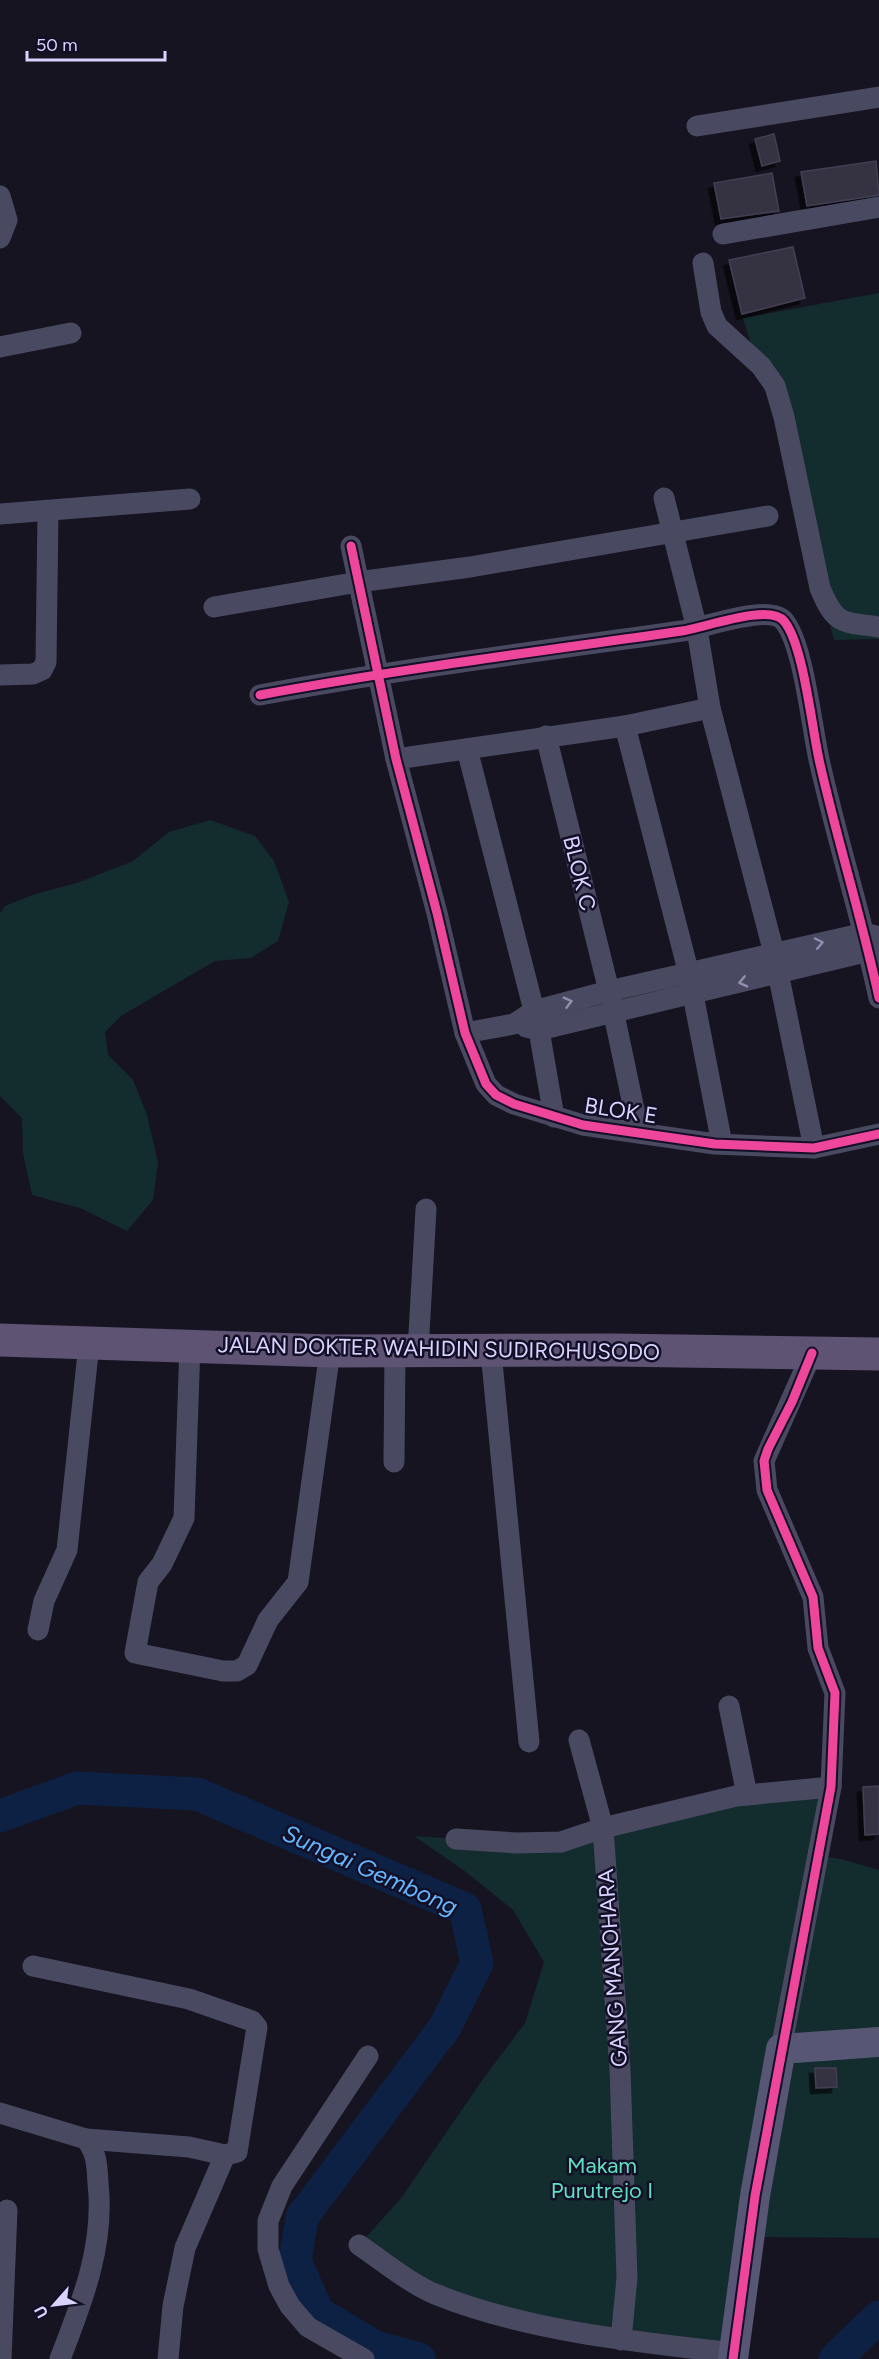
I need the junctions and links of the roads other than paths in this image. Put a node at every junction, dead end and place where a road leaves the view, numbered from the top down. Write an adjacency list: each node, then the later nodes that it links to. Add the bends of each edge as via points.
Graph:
1 (879, 97): 2 (street)
2 (697, 126)
3 (0, 196): 6 (street, via 7,220)
4 (879, 207): 5 (street)
5 (723, 234)
6 (0, 238)
7 (703, 263): 19 (street, via 717,326 761,366 776,386 820,588 830,610 844,622)
8 (70, 333): 9 (street)
9 (0, 347)
10 (664, 498): 15 (street)
11 (190, 499): 12 (street)
12 (48, 512): 13 (street); 22 (street, via 46,662 42,670 33,674)
13 (0, 514)
14 (768, 516): 15 (street)
15 (671, 532): 17 (street); 20 (street)
16 (351, 546): 17 (street, BLOK E)
17 (358, 582): 18 (street); 21 (street, BLOK E)
18 (214, 607)
19 (879, 627)
20 (697, 629): 21 (street); 24 (street); 29 (street, via 753,615 775,614 791,632 820,765)
21 (379, 673): 23 (street); 28 (street, BLOK E)
22 (0, 675)
23 (260, 695)
24 (710, 708): 25 (street); 30 (street)
25 (625, 726): 26 (street); 32 (street)
26 (546, 736): 27 (street); 34 (street, BLOK C)
27 (468, 749): 28 (street); 35 (street)
28 (396, 759): 36 (street, BLOK E)
29 (873, 941): 30 (street, one-way to 29); 31 (street); 33 (street)
30 (774, 953): 31 (street); 32 (street)
31 (776, 974): 32 (street, one-way to 32); 41 (street)
32 (691, 983): 34 (street); 40 (street)
33 (879, 998)
34 (611, 1001): 35 (street); 38 (street, BLOK C)
35 (537, 1021): 36 (street); 37 (street)
36 (465, 1033): 37 (street, BLOK E, via 486,1084 496,1095)
37 (554, 1117): 38 (street, BLOK E)
38 (639, 1133): 40 (street, BLOK E)
39 (879, 1134): 41 (street, BLOK E)
40 (722, 1144): 41 (street, BLOK E)
41 (814, 1148)
42 (426, 1209): 47 (street)
43 (0, 1340): 44 (main road, JALAN DOKTER WAHIDIN SUDIROHUSODO)
44 (89, 1344): 45 (main road, JALAN DOKTER WAHIDIN SUDIROHUSODO); 52 (street, via 67,1550 44,1601)
45 (190, 1345): 46 (main road, JALAN DOKTER WAHIDIN SUDIROHUSODO); 46 (street, via 184,1518 162,1564 147,1582 135,1653 223,1671 237,1671 247,1665 268,1620 298,1582)
46 (330, 1351): 47 (main road, JALAN DOKTER WAHIDIN SUDIROHUSODO)
47 (406, 1351): 48 (main road, JALAN DOKTER WAHIDIN SUDIROHUSODO); 51 (street)
48 (491, 1352): 49 (main road, JALAN DOKTER WAHIDIN SUDIROHUSODO); 55 (street)
49 (812, 1353): 50 (main road, JALAN DOKTER WAHIDIN SUDIROHUSODO); 56 (street, via 768,1449 764,1475 813,1597 818,1648 835,1693)
50 (879, 1354)
51 (394, 1462)
52 (38, 1630)
53 (729, 1706): 57 (street)
54 (579, 1740): 58 (street, GANG MANOHARA)
55 (529, 1742)
56 (831, 1787): 57 (street); 62 (street)
57 (747, 1795): 58 (street)
58 (603, 1828): 59 (street, via 561,1842); 69 (street, GANG MANOHARA, via 620,2070 627,2278)
59 (456, 1839)
60 (33, 1966): 66 (street, via 189,2000 256,2024 240,2146 237,2152)
61 (879, 2042): 62 (street)
62 (781, 2049): 70 (street)
63 (368, 2056): 74 (street, via 282,2186 268,2221 268,2249 279,2286 290,2306 308,2327)
64 (0, 2113): 65 (street)
65 (86, 2139): 66 (street, via 189,2147); 72 (street, via 95,2155 99,2190 96,2250 84,2299)
66 (225, 2155): 73 (street, via 185,2247 173,2306)
67 (7, 2210): 71 (street)
68 (359, 2245): 69 (street, via 433,2293 486,2312)
69 (621, 2340): 70 (street)
70 (733, 2356)
71 (1, 2359)
72 (60, 2359)
73 (168, 2359)
74 (364, 2359)

